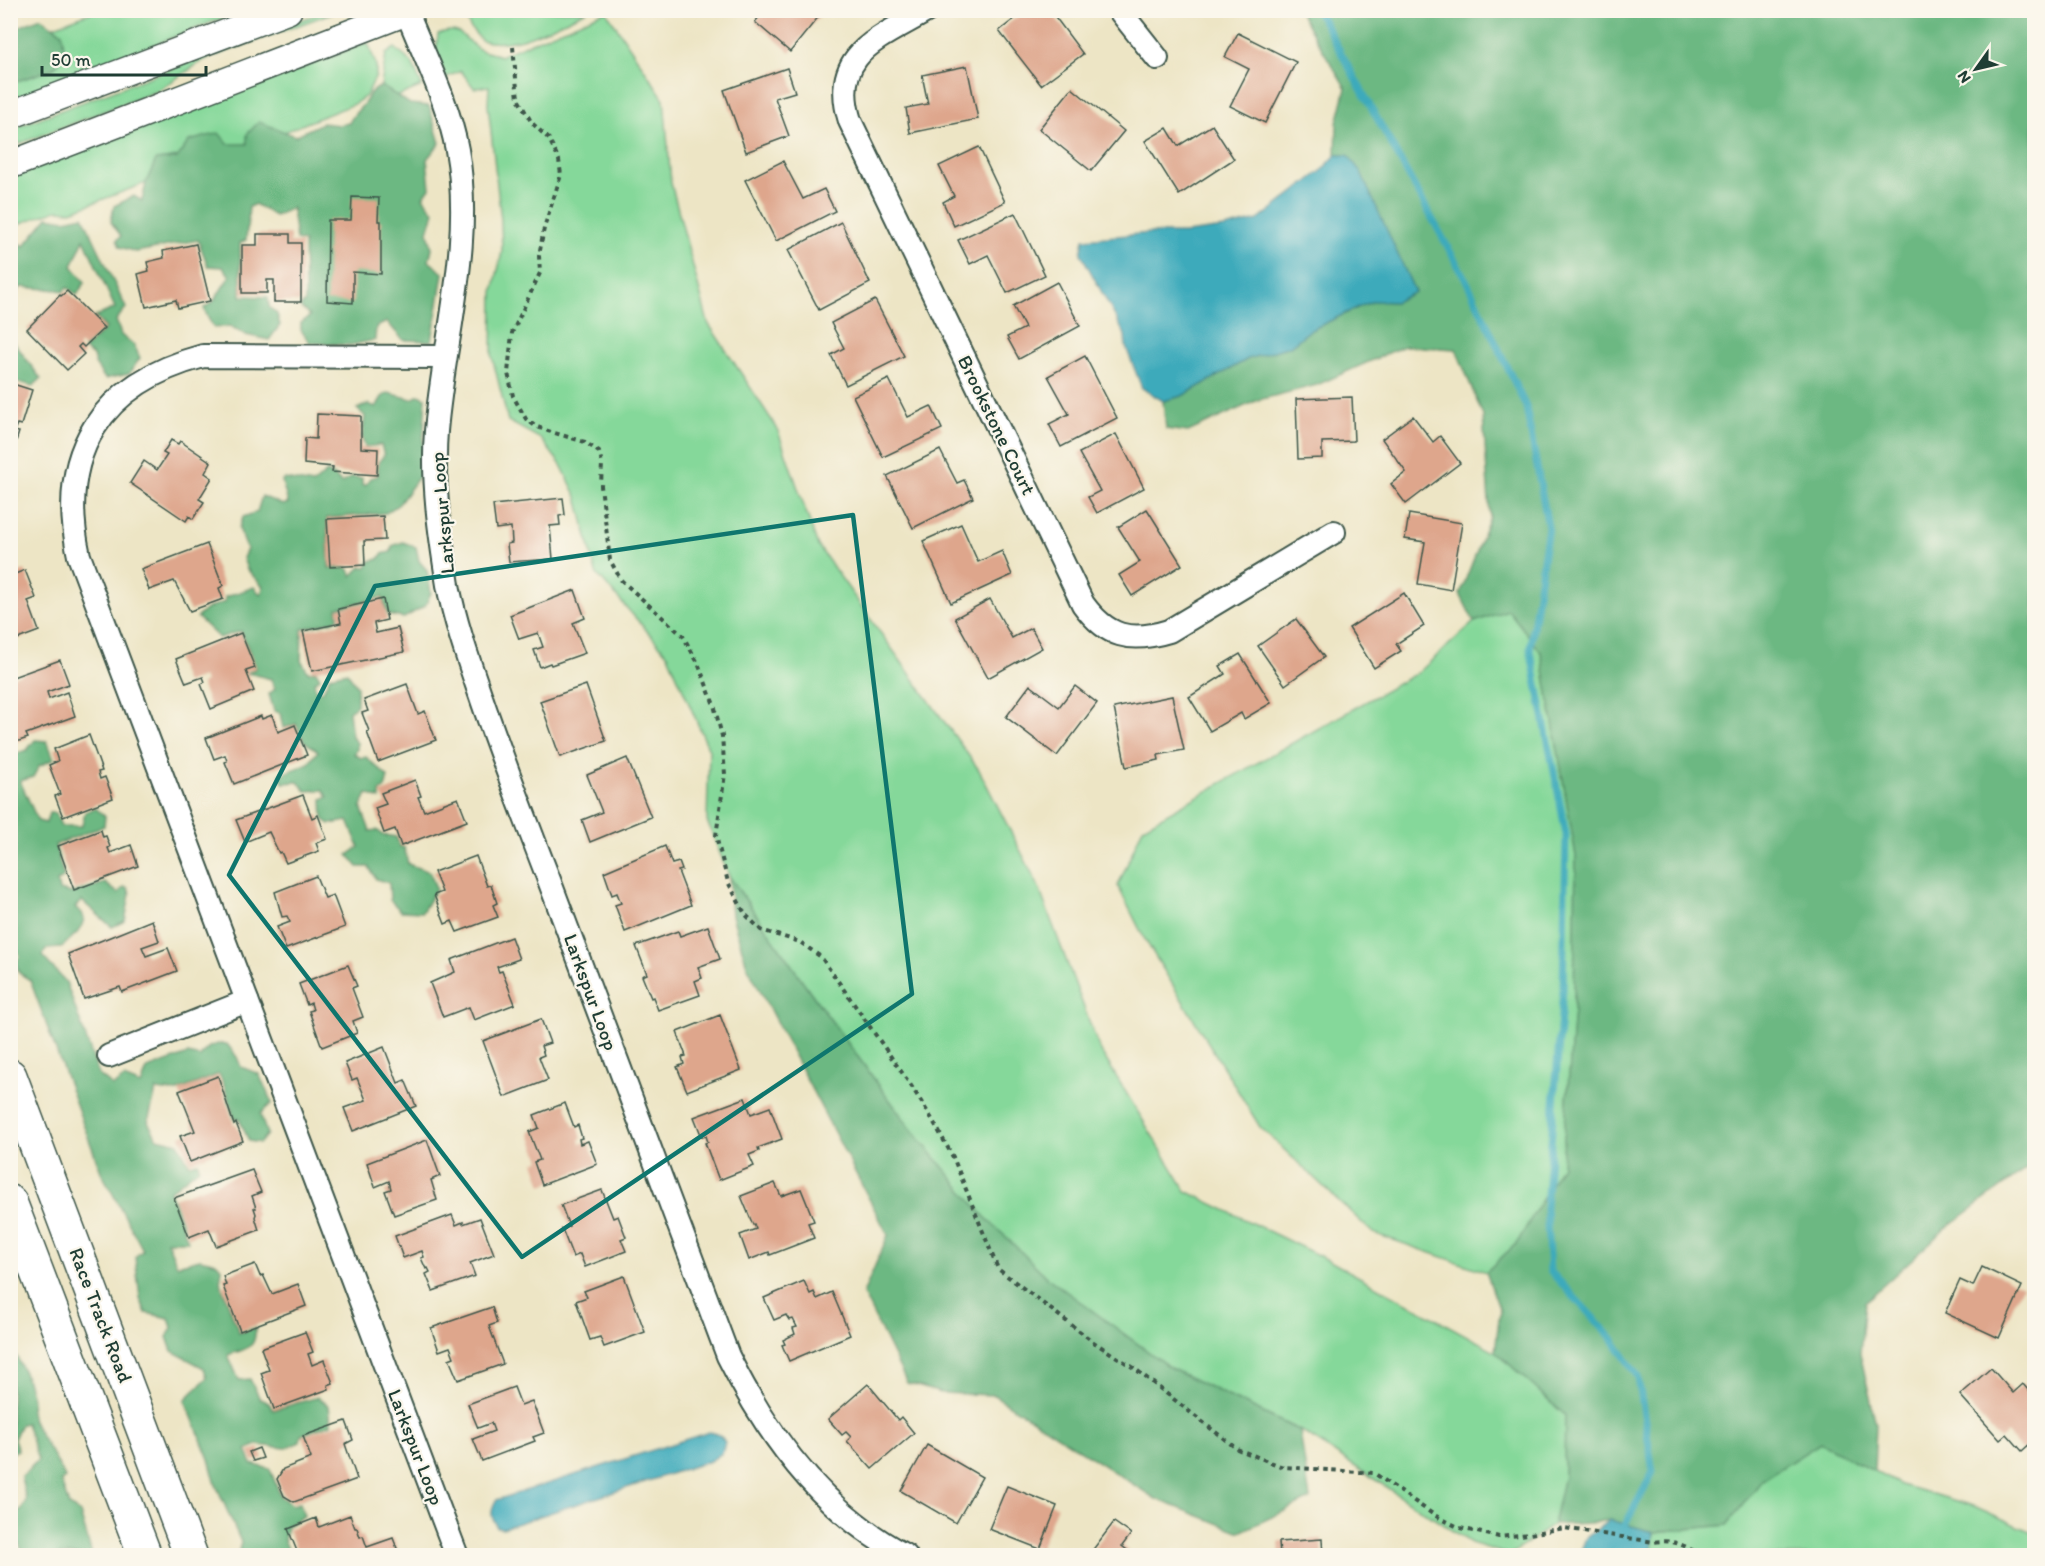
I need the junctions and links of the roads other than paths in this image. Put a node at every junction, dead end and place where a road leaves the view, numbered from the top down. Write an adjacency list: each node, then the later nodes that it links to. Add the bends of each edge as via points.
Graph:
1 (288, 10): 6 (street)
2 (928, 10): 9 (street, Brookstone Court, via 857,56 845,82 844,102 1094,620 1130,638 1168,631)
3 (1119, 10): 5 (street)
4 (408, 11): 7 (street); 8 (street, Larkspur Loop, via 447,112 457,151 461,249)
5 (1157, 58)
6 (10, 115)
7 (10, 165)
8 (444, 357): 10 (street, Larkspur Loop, via 230,355 203,356 178,363 133,386 113,402 92,432 78,464 73,519 79,556); 17 (street, Larkspur Loop, via 436,434 438,517 449,590 465,650 724,1345 745,1391 788,1456 828,1499)
9 (1335, 532)
10 (247, 1001): 11 (street); 16 (street, Larkspur Loop)
11 (110, 1056)
12 (10, 1076): 15 (main road, Race Track Road)
13 (10, 1202): 14 (main road)
14 (145, 1556)
15 (191, 1556)
16 (457, 1556)
17 (906, 1556)

